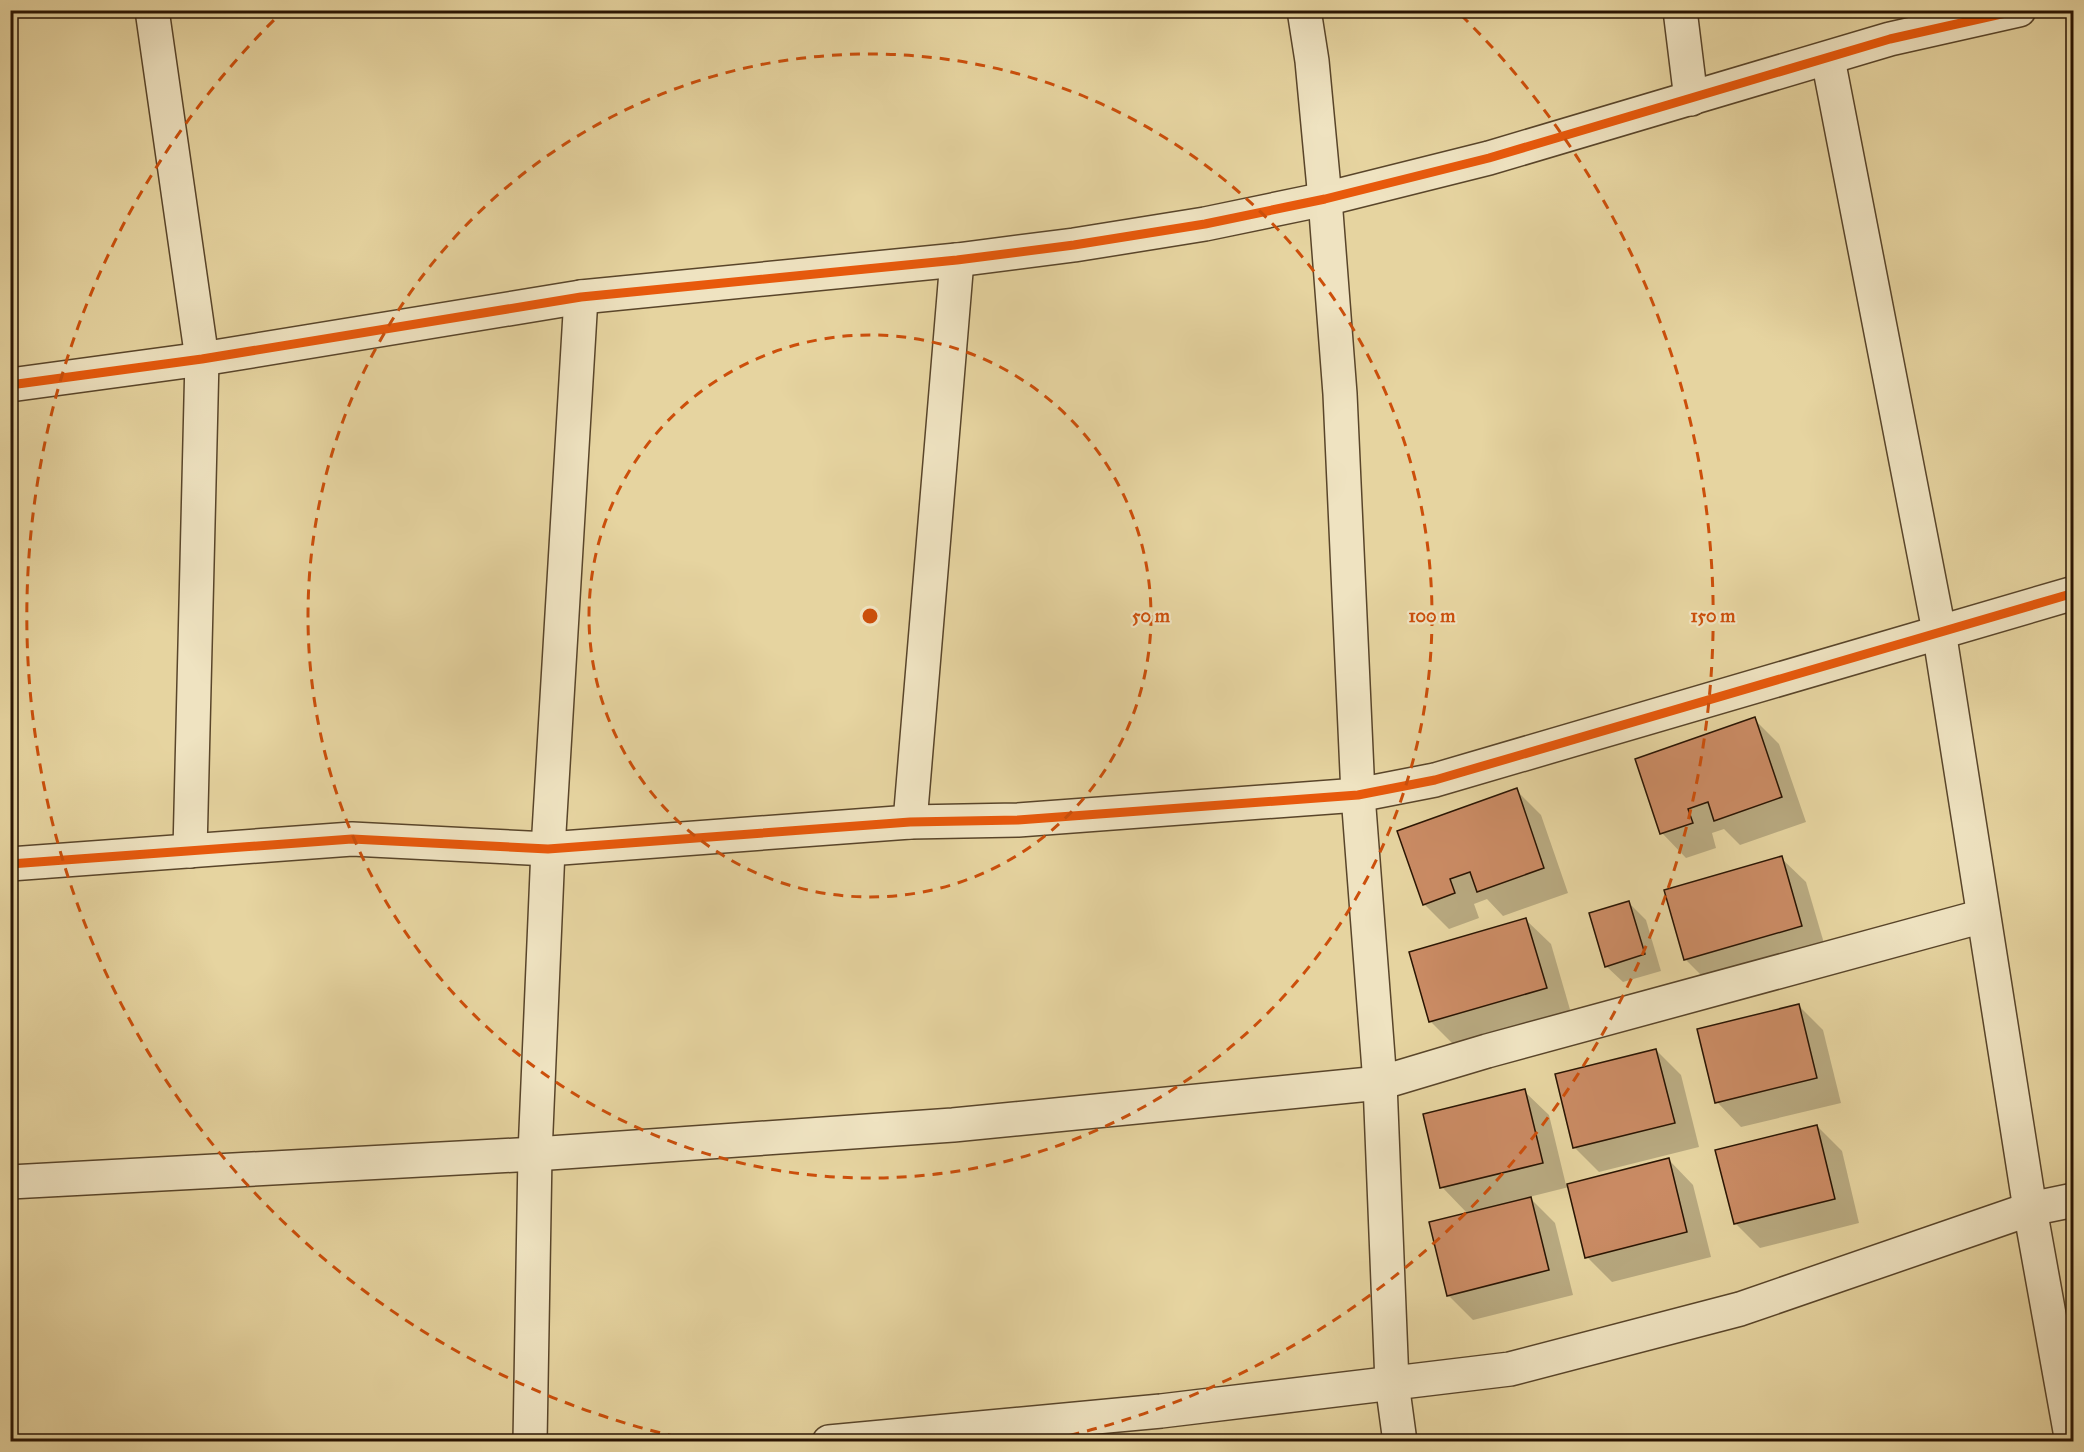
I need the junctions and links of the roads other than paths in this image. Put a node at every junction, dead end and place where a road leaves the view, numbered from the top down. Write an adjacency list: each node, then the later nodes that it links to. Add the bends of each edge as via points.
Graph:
1 (152, 10): 10 (street)
2 (1304, 10): 7 (street)
3 (1680, 10): 6 (street)
4 (2019, 10): 5 (street, via 1890,39)
5 (1828, 59): 6 (street); 13 (street)
6 (1691, 99): 7 (street, via 1489,158)
7 (1325, 199): 8 (street, via 1204,224); 14 (street, via 1340,394)
8 (957, 260): 9 (street); 15 (street)
9 (581, 297): 10 (street); 16 (street)
10 (202, 359): 11 (street); 17 (street)
11 (10, 385)
12 (2073, 593): 13 (street)
13 (1939, 631): 14 (street, via 1435,780); 19 (street)
14 (1358, 795): 15 (street, via 1018,820); 20 (street)
15 (910, 822): 16 (street)
16 (548, 849): 17 (street, via 351,839); 21 (street)
17 (190, 851): 18 (street)
18 (10, 864)
19 (1983, 916): 20 (street, via 1487,1050); 24 (street)
20 (1380, 1083): 21 (street, via 952,1125); 25 (street)
21 (535, 1154): 22 (street); 26 (street)
22 (10, 1182)
23 (2073, 1200): 24 (street)
24 (2030, 1209): 25 (street, via 1740,1309 1510,1369); 29 (street)
25 (1392, 1383): 27 (street, via 1161,1411); 28 (street)
26 (530, 1442)
27 (829, 1442)
28 (1400, 1442)
29 (2072, 1442)

